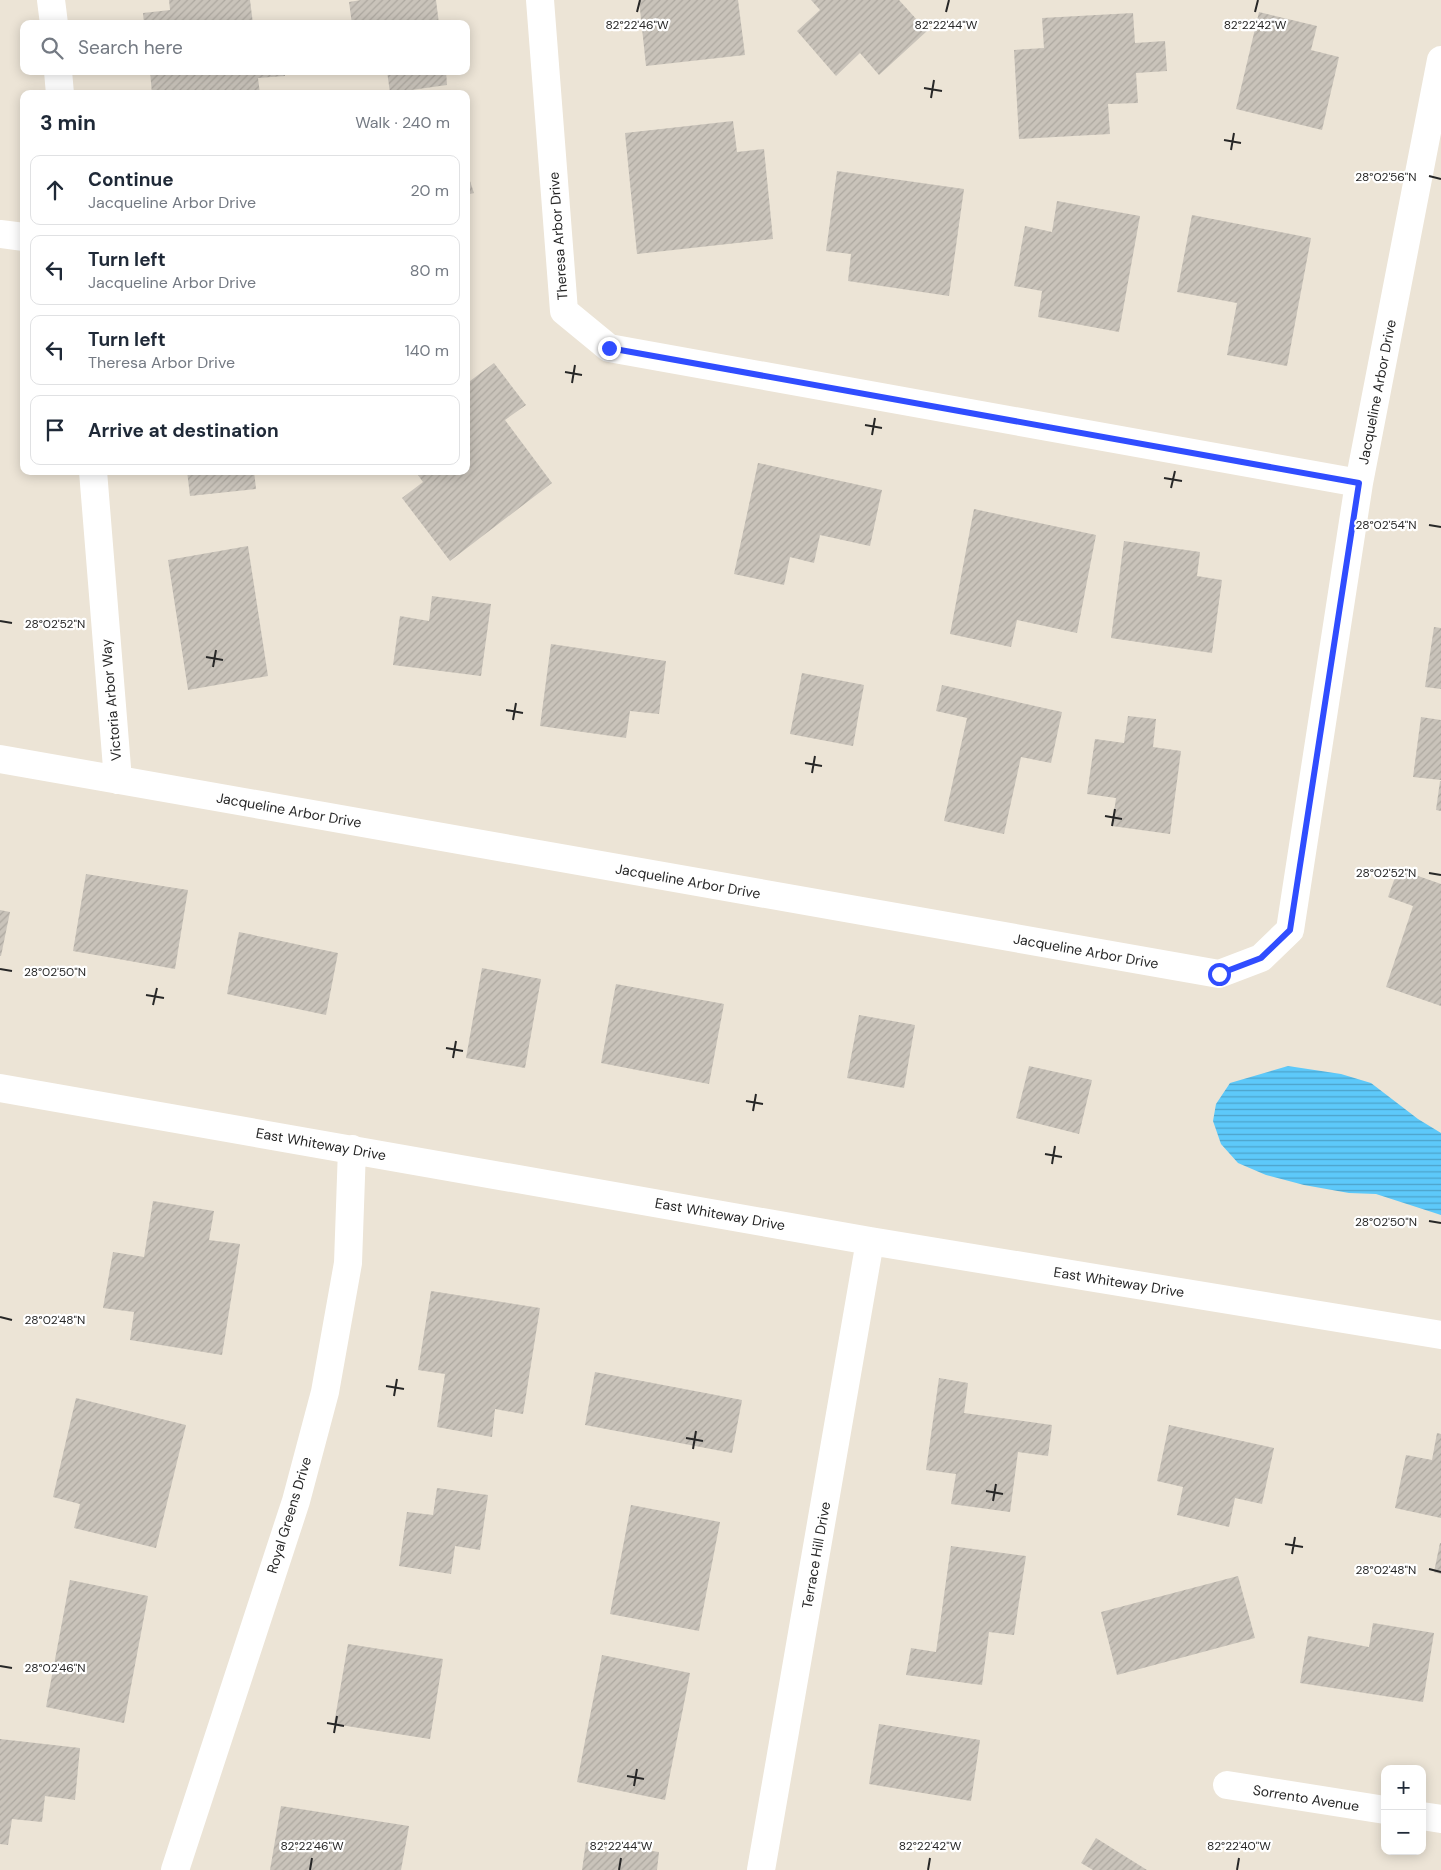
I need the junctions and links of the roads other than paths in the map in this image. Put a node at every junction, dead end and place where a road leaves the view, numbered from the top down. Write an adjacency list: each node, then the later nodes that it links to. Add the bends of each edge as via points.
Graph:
1 (51, 0): 3 (street)
2 (540, 0): 11 (street, Theresa Arbor Drive, via 564,311 609,348)
3 (54, 20)
4 (1441, 60): 7 (street, Jacqueline Arbor Drive)
5 (58, 75): 6 (street)
6 (60, 90)
7 (1438, 97): 11 (street, Jacqueline Arbor Drive)
8 (0, 234): 9 (street)
9 (20, 236)
10 (92, 475): 13 (street, Victoria Arbor Way)
11 (1359, 483): 13 (street, Jacqueline Arbor Drive, via 1290,930 1261,958 1219,974)
12 (0, 759): 13 (street, Jacqueline Arbor Drive)
13 (118, 780)
14 (0, 1088): 15 (street, East Whiteway Drive)
15 (352, 1149): 16 (street, East Whiteway Drive); 22 (street, Royal Greens Drive, via 348,1263 325,1392 296,1500)
16 (870, 1241): 17 (street, East Whiteway Drive); 23 (street, Terrace Hill Drive)
17 (1441, 1335)
18 (1227, 1785): 19 (street, Sorrento Avenue)
19 (1381, 1809)
20 (1426, 1817): 21 (street)
21 (1441, 1819)
22 (175, 1870)
23 (761, 1870)

